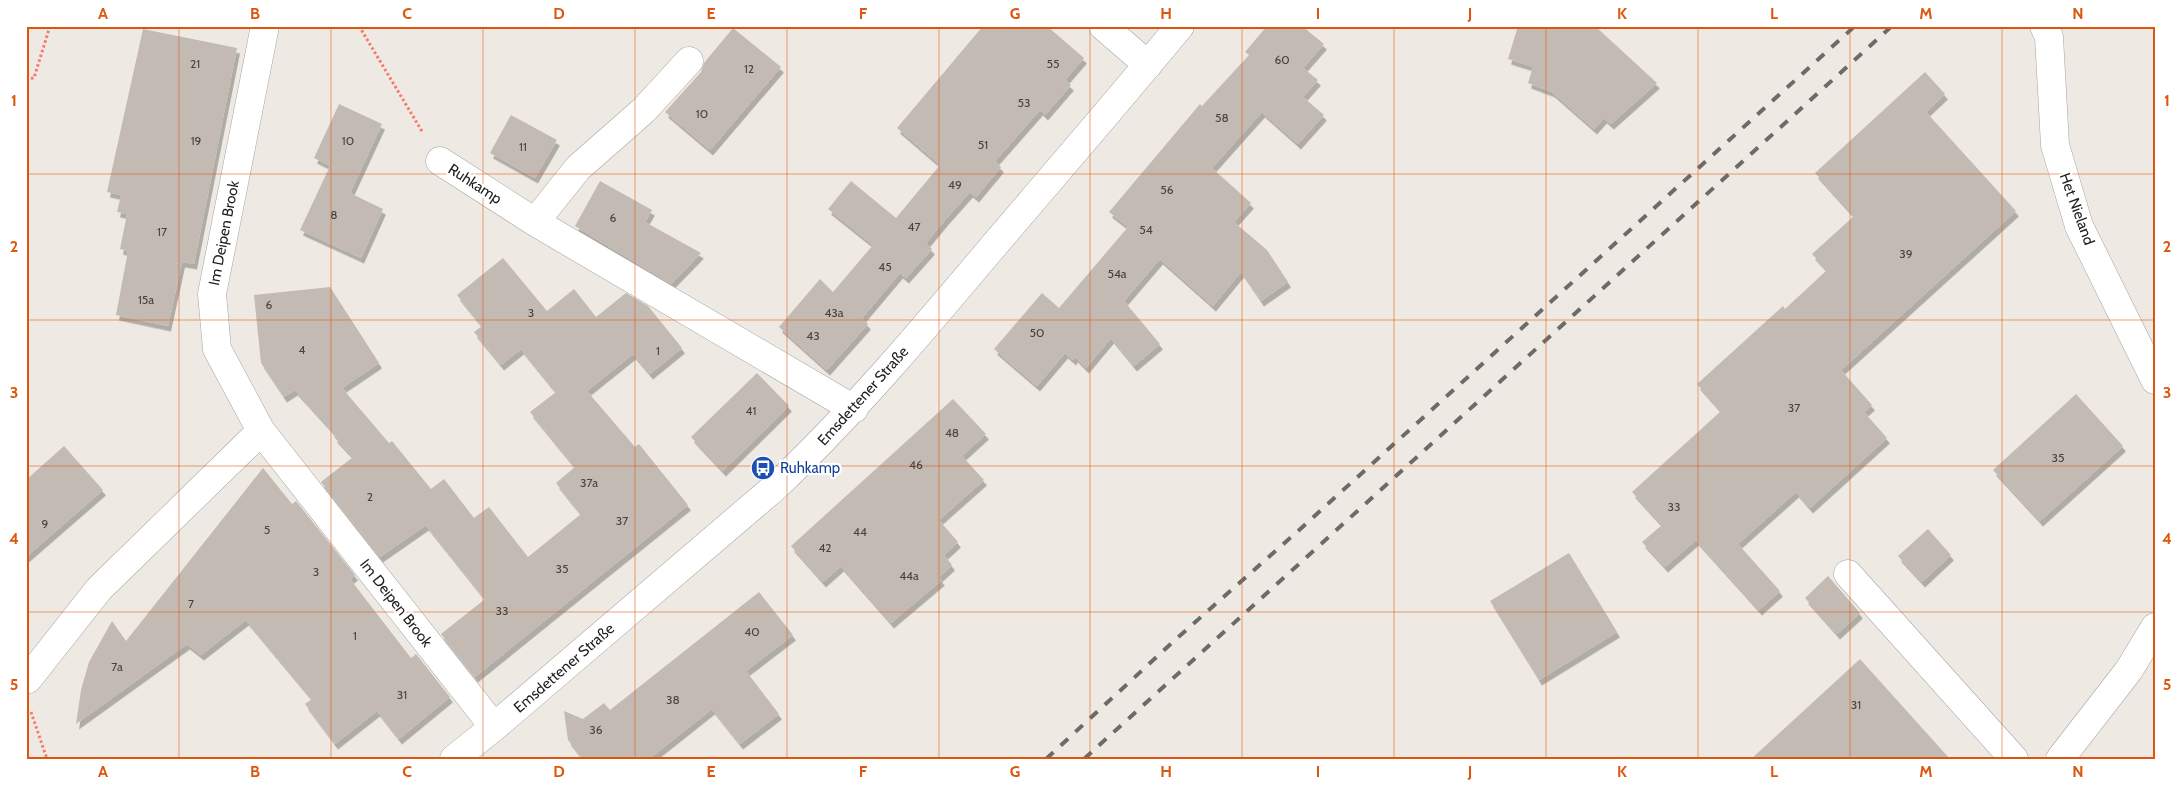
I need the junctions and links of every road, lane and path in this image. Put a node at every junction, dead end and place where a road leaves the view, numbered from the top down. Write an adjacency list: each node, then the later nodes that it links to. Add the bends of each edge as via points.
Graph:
1 (50, 26): 9 (path, via 34,78)
2 (265, 26): 14 (street, Im Deipen Brook, via 212,294 217,348)
3 (359, 26): 10 (path)
4 (1103, 26): 8 (street)
5 (1180, 26): 8 (street, Emsdettener Straße)
6 (2044, 26): 12 (street, Het Nieland, via 2049,37 2055,145 2079,226)
7 (689, 61): 11 (street, via 644,110 578,168)
8 (1148, 65): 13 (street, Emsdettener Straße)
9 (26, 79)
10 (440, 161): 11 (street, Ruhkamp)
11 (536, 222): 13 (street, Ruhkamp)
12 (2155, 380)
13 (854, 409): 18 (street, Emsdettener Straße, via 775,487)
14 (260, 431): 17 (street, via 99,588); 18 (street, Im Deipen Brook)
15 (1848, 574): 21 (street)
16 (2155, 627): 22 (street, via 2129,670)
17 (28, 679): 19 (path, via 30,710 46,756)
18 (494, 728): 20 (street, Emsdettener Straße)
19 (42, 759)
20 (454, 759)
21 (2014, 759)
22 (2060, 759)

